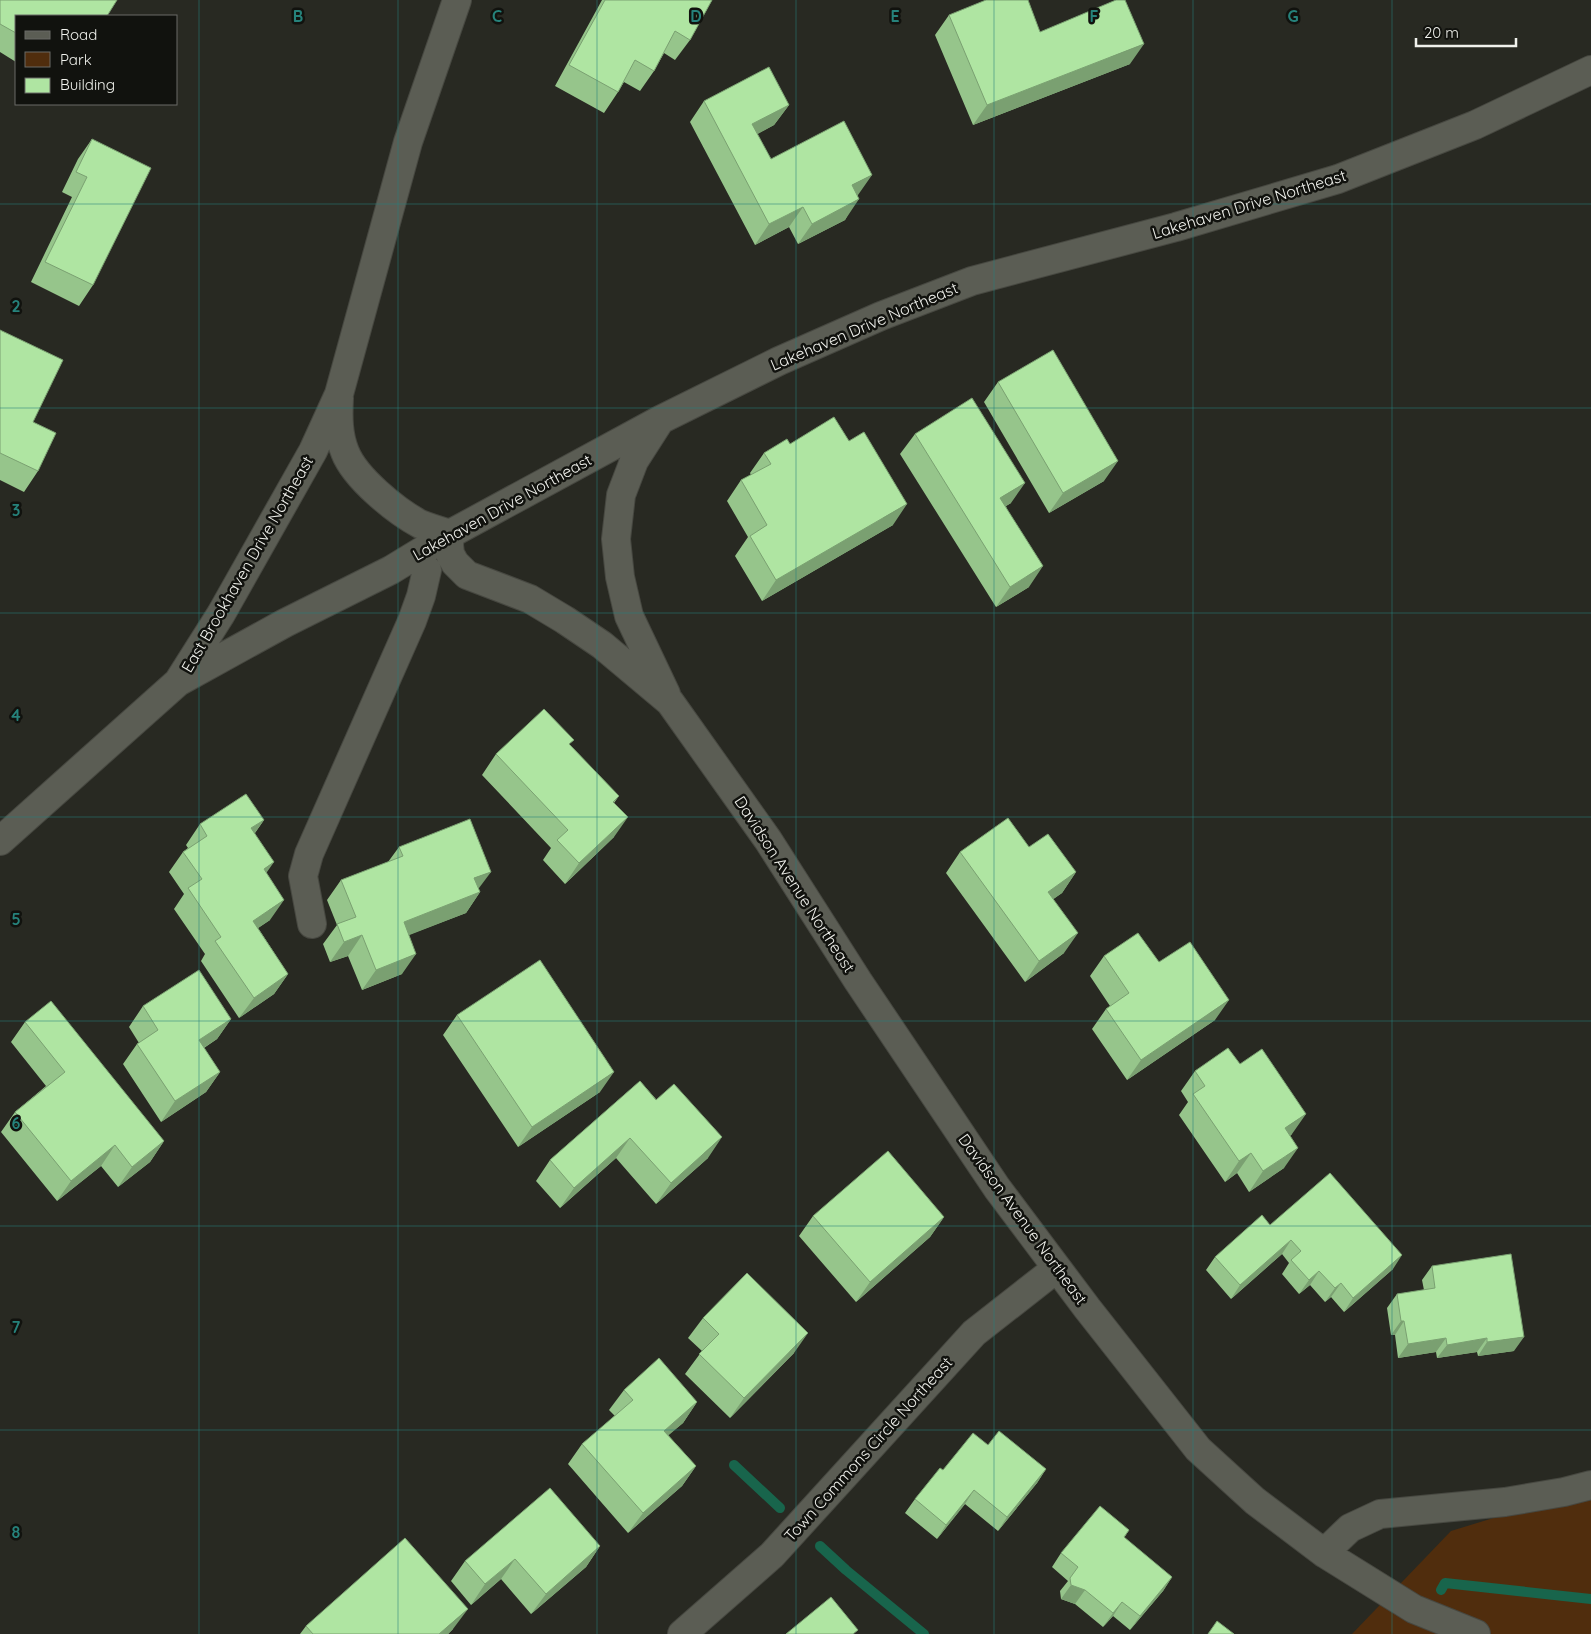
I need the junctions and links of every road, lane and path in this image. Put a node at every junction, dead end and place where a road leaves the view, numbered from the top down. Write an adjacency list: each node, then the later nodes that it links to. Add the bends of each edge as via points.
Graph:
1 (457, 0): 3 (street, East Brookhaven Drive Northeast, via 408,142)
2 (1591, 70): 4 (street, Lakehaven Drive Northeast, via 1475,125 1338,179 1176,227 972,281 779,361)
3 (339, 394): 5 (street, East Brookhaven Drive Northeast, via 338,428 345,453 357,472 372,488 419,523); 9 (street, East Brookhaven Drive Northeast, via 313,451)
4 (660, 420): 5 (street, Lakehaven Drive Northeast); 10 (street, Davidson Avenue Northeast, via 634,461 621,495 616,539 629,616)
5 (450, 534): 6 (street, Lakehaven Drive Northeast); 8 (street, Davidson Avenue Northeast, via 450,554)
6 (391, 570): 7 (street, Davidson Avenue Northeast); 9 (street, Lakehaven Drive Northeast)
7 (427, 570): 8 (street, Davidson Avenue Northeast); 12 (street, via 412,620 309,854 303,876)
8 (467, 575): 10 (street, Davidson Avenue Northeast, via 530,599 565,620 602,645)
9 (178, 682): 11 (street, East Brookhaven Drive Northeast)
10 (670, 702): 13 (street, Davidson Avenue Northeast, via 768,840 997,1188)
11 (0, 841)
12 (312, 924)
13 (1057, 1268): 15 (street, Davidson Avenue Northeast, via 1198,1449 1255,1501); 16 (street, Town Commons Circle Northeast, via 974,1333 772,1555)
14 (1591, 1485): 15 (street, via 1505,1502 1380,1514 1350,1528)
15 (1324, 1553): 17 (street, Davidson Avenue Northeast, via 1414,1609)
16 (682, 1634)
17 (1476, 1634)

